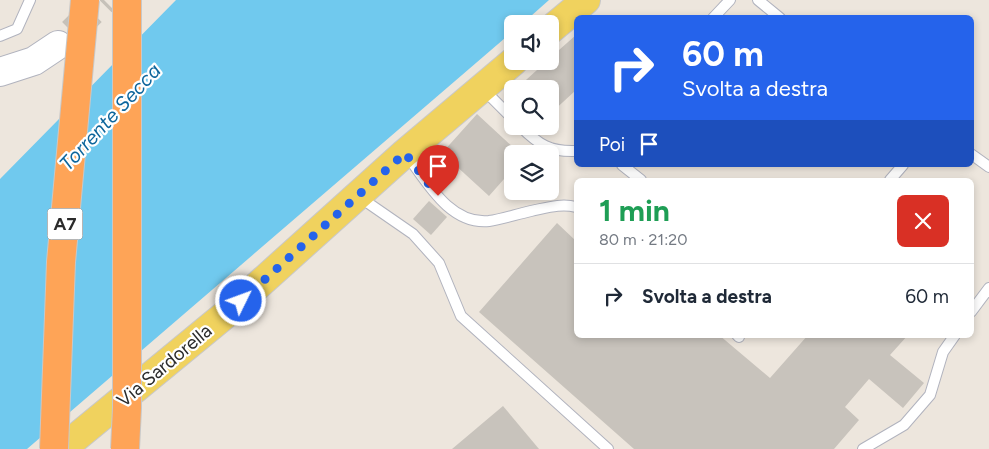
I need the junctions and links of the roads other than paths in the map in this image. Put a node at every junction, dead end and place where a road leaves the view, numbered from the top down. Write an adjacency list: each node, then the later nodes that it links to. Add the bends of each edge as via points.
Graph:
1 (30, 0): 10 (lane, via 17,29)
2 (85, 0): 30 (highway, A7, bridge, via 61,262)
3 (127, 0): 32 (highway, bridge)
4 (586, 0): 9 (main road)
5 (730, 0): 7 (lane)
6 (758, 0): 8 (lane)
7 (716, 15)
8 (776, 15)
9 (559, 22)
10 (0, 36)
11 (58, 45): 13 (main road, via 34,61)
12 (504, 69): 14 (main road, Via Sardorella)
13 (0, 72)
14 (482, 88): 15 (lane); 18 (main road, Via Sardorella)
15 (504, 110)
16 (530, 135): 17 (lane, via 554,150)
17 (574, 151)
18 (405, 153): 25 (main road, Via Sardorella); 26 (lane, via 438,196 464,217 488,221 562,204)
19 (974, 156): 22 (lane)
20 (625, 167): 23 (lane)
21 (901, 167): 24 (lane)
22 (989, 167)
23 (638, 178)
24 (892, 178)
25 (358, 196): 31 (main road, Via Sardorella, via 226,314); 33 (lane, via 413,234 440,263 461,316)
26 (574, 207)
27 (989, 288): 28 (lane)
28 (974, 308)
29 (953, 338): 34 (lane, via 943,352 930,395 904,425)
30 (54, 449)
31 (62, 449)
32 (126, 449)
33 (608, 449)
34 (863, 449)

